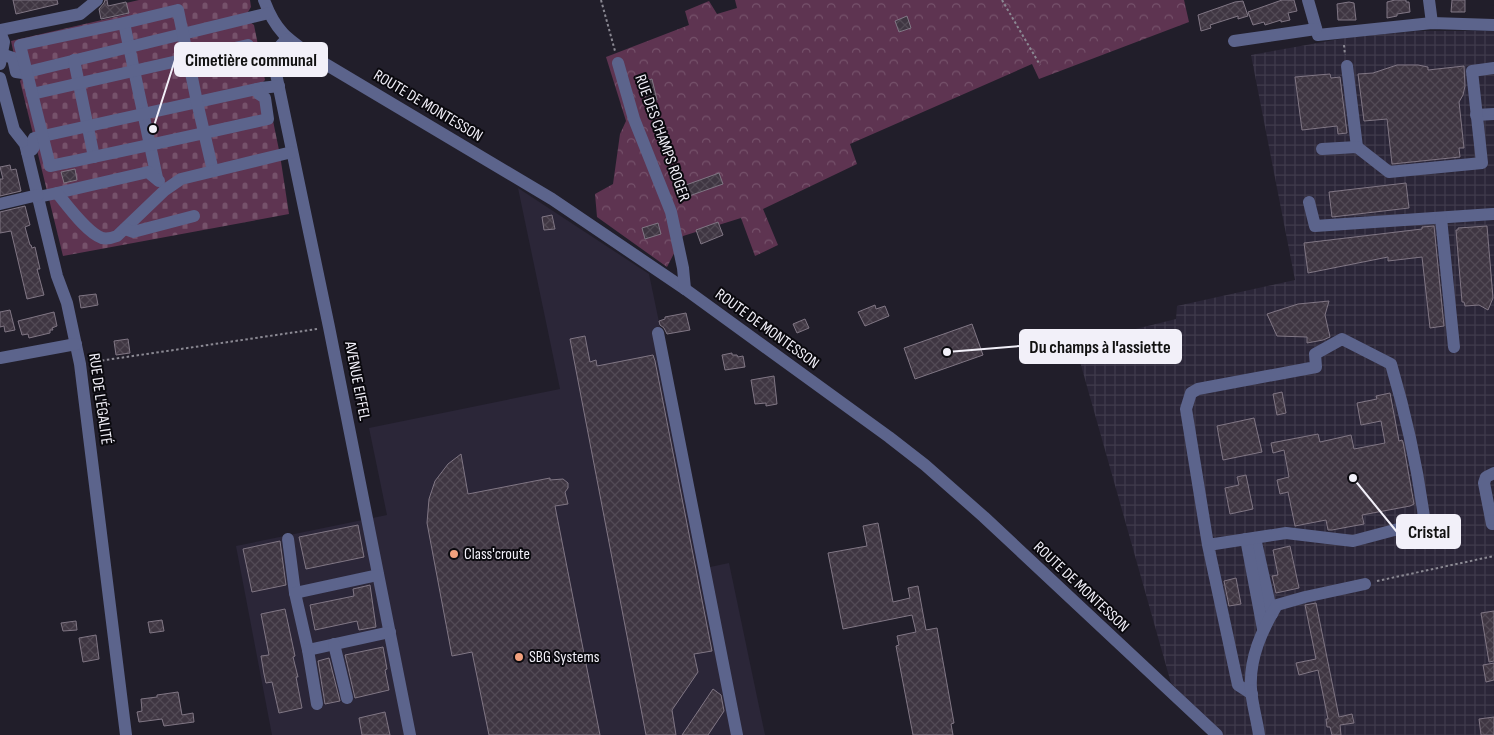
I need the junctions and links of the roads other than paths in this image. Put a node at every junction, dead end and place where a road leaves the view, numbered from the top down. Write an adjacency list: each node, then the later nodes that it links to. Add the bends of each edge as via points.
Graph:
1 (98, 0): 10 (street, via 80,14)
2 (264, 0): 5 (street, ROUTE DE MONTESSON)
3 (1308, 0): 9 (street)
4 (1429, 0): 7 (street)
5 (269, 13): 11 (street); 12 (street, ROUTE DE MONTESSON)
6 (124, 23): 11 (street, via 178,10); 15 (street); 22 (street, via 20,45)
7 (1432, 23): 8 (street); 9 (street, via 1318,36)
8 (1494, 25)
9 (1316, 29): 13 (street)
10 (0, 31): 16 (street, via 4,42)
11 (183, 33): 15 (street); 17 (street)
12 (287, 39): 26 (street, AVENUE EIFFEL, via 277,48 274,57); 55 (street, ROUTE DE MONTESSON, via 552,198)
13 (1234, 41)
14 (248, 45): 17 (street)
15 (129, 46): 18 (street); 23 (street)
16 (0, 59): 22 (street, via 12,58 16,72)
17 (189, 59): 23 (street); 29 (street)
18 (74, 60): 22 (street); 25 (street)
19 (618, 63): 55 (street, RUE DES CHAMPS ROGER, via 634,119 671,212)
20 (1347, 66): 37 (street)
21 (1494, 68): 32 (street, via 1472,71)
22 (27, 71): 28 (street)
23 (135, 71): 25 (street); 30 (street)
24 (0, 78): 39 (street, RUE DE L'ÉGALITÉ, via 14,130)
25 (79, 84): 28 (street); 33 (street)
26 (278, 86): 27 (street); 40 (street, AVENUE EIFFEL)
27 (257, 89): 29 (street); 34 (street, via 265,98 268,120)
28 (32, 94): 35 (street)
29 (196, 102): 30 (street); 34 (street)
30 (144, 114): 33 (street); 36 (street)
31 (1494, 114): 32 (street)
32 (1476, 115): 42 (street)
33 (88, 126): 35 (street); 41 (street)
34 (204, 133): 36 (street); 43 (street)
35 (42, 136): 39 (street, via 34,138 34,147); 41 (street, via 50,166)
36 (150, 145): 41 (street); 44 (street)
37 (1357, 147): 38 (street); 42 (street, via 1389,172)
38 (1322, 149)
39 (27, 152): 47 (street, RUE DE L'ÉGALITÉ)
40 (292, 152): 43 (street); 65 (street, AVENUE EIFFEL)
41 (94, 157)
42 (1488, 163)
43 (213, 171): 45 (street, via 181,179)
44 (157, 178): 45 (street); 46 (street, via 148,172)
45 (166, 190): 54 (street)
46 (57, 193): 47 (street); 54 (street, via 101,238 117,236)
47 (38, 196): 49 (street); 57 (street, RUE DE L'ÉGALITÉ)
48 (1309, 202): 52 (street, via 1315,226)
49 (0, 204)
50 (1494, 214): 52 (street); 53 (street)
51 (194, 216): 54 (street, via 133,232)
52 (1441, 218): 58 (street)
53 (1494, 225)
54 (125, 229)
55 (685, 289): 79 (street, ROUTE DE MONTESSON, via 924,465)
56 (658, 333): 78 (street)
57 (76, 344): 59 (street); 76 (street, RUE DE L'ÉGALITÉ)
58 (1454, 347)
59 (0, 358)
60 (1494, 473): 61 (street, via 1484,483)
61 (1492, 524)
62 (1251, 538): 64 (street); 64 (street, via 1286,533 1353,541 1402,528 1424,517 1419,478 1391,364 1342,339 1315,354 1316,367 1191,393 1186,409); 68 (street); 69 (street)
63 (288, 539): 67 (street)
64 (1208, 545): 73 (street, via 1238,685)
65 (378, 575): 67 (street); 70 (street, AVENUE EIFFEL)
66 (1365, 584): 68 (street, via 1277,605)
67 (295, 593): 72 (street)
68 (1272, 614): 69 (street)
69 (1263, 629): 73 (street, via 1254,656)
70 (390, 632): 71 (street); 77 (street, AVENUE EIFFEL)
71 (334, 644): 72 (street); 74 (street)
72 (308, 650): 75 (street)
73 (1252, 694): 80 (street)
74 (347, 698)
75 (317, 704)
76 (126, 735)
77 (410, 735)
78 (737, 735)
79 (1217, 735)
80 (1259, 735)

